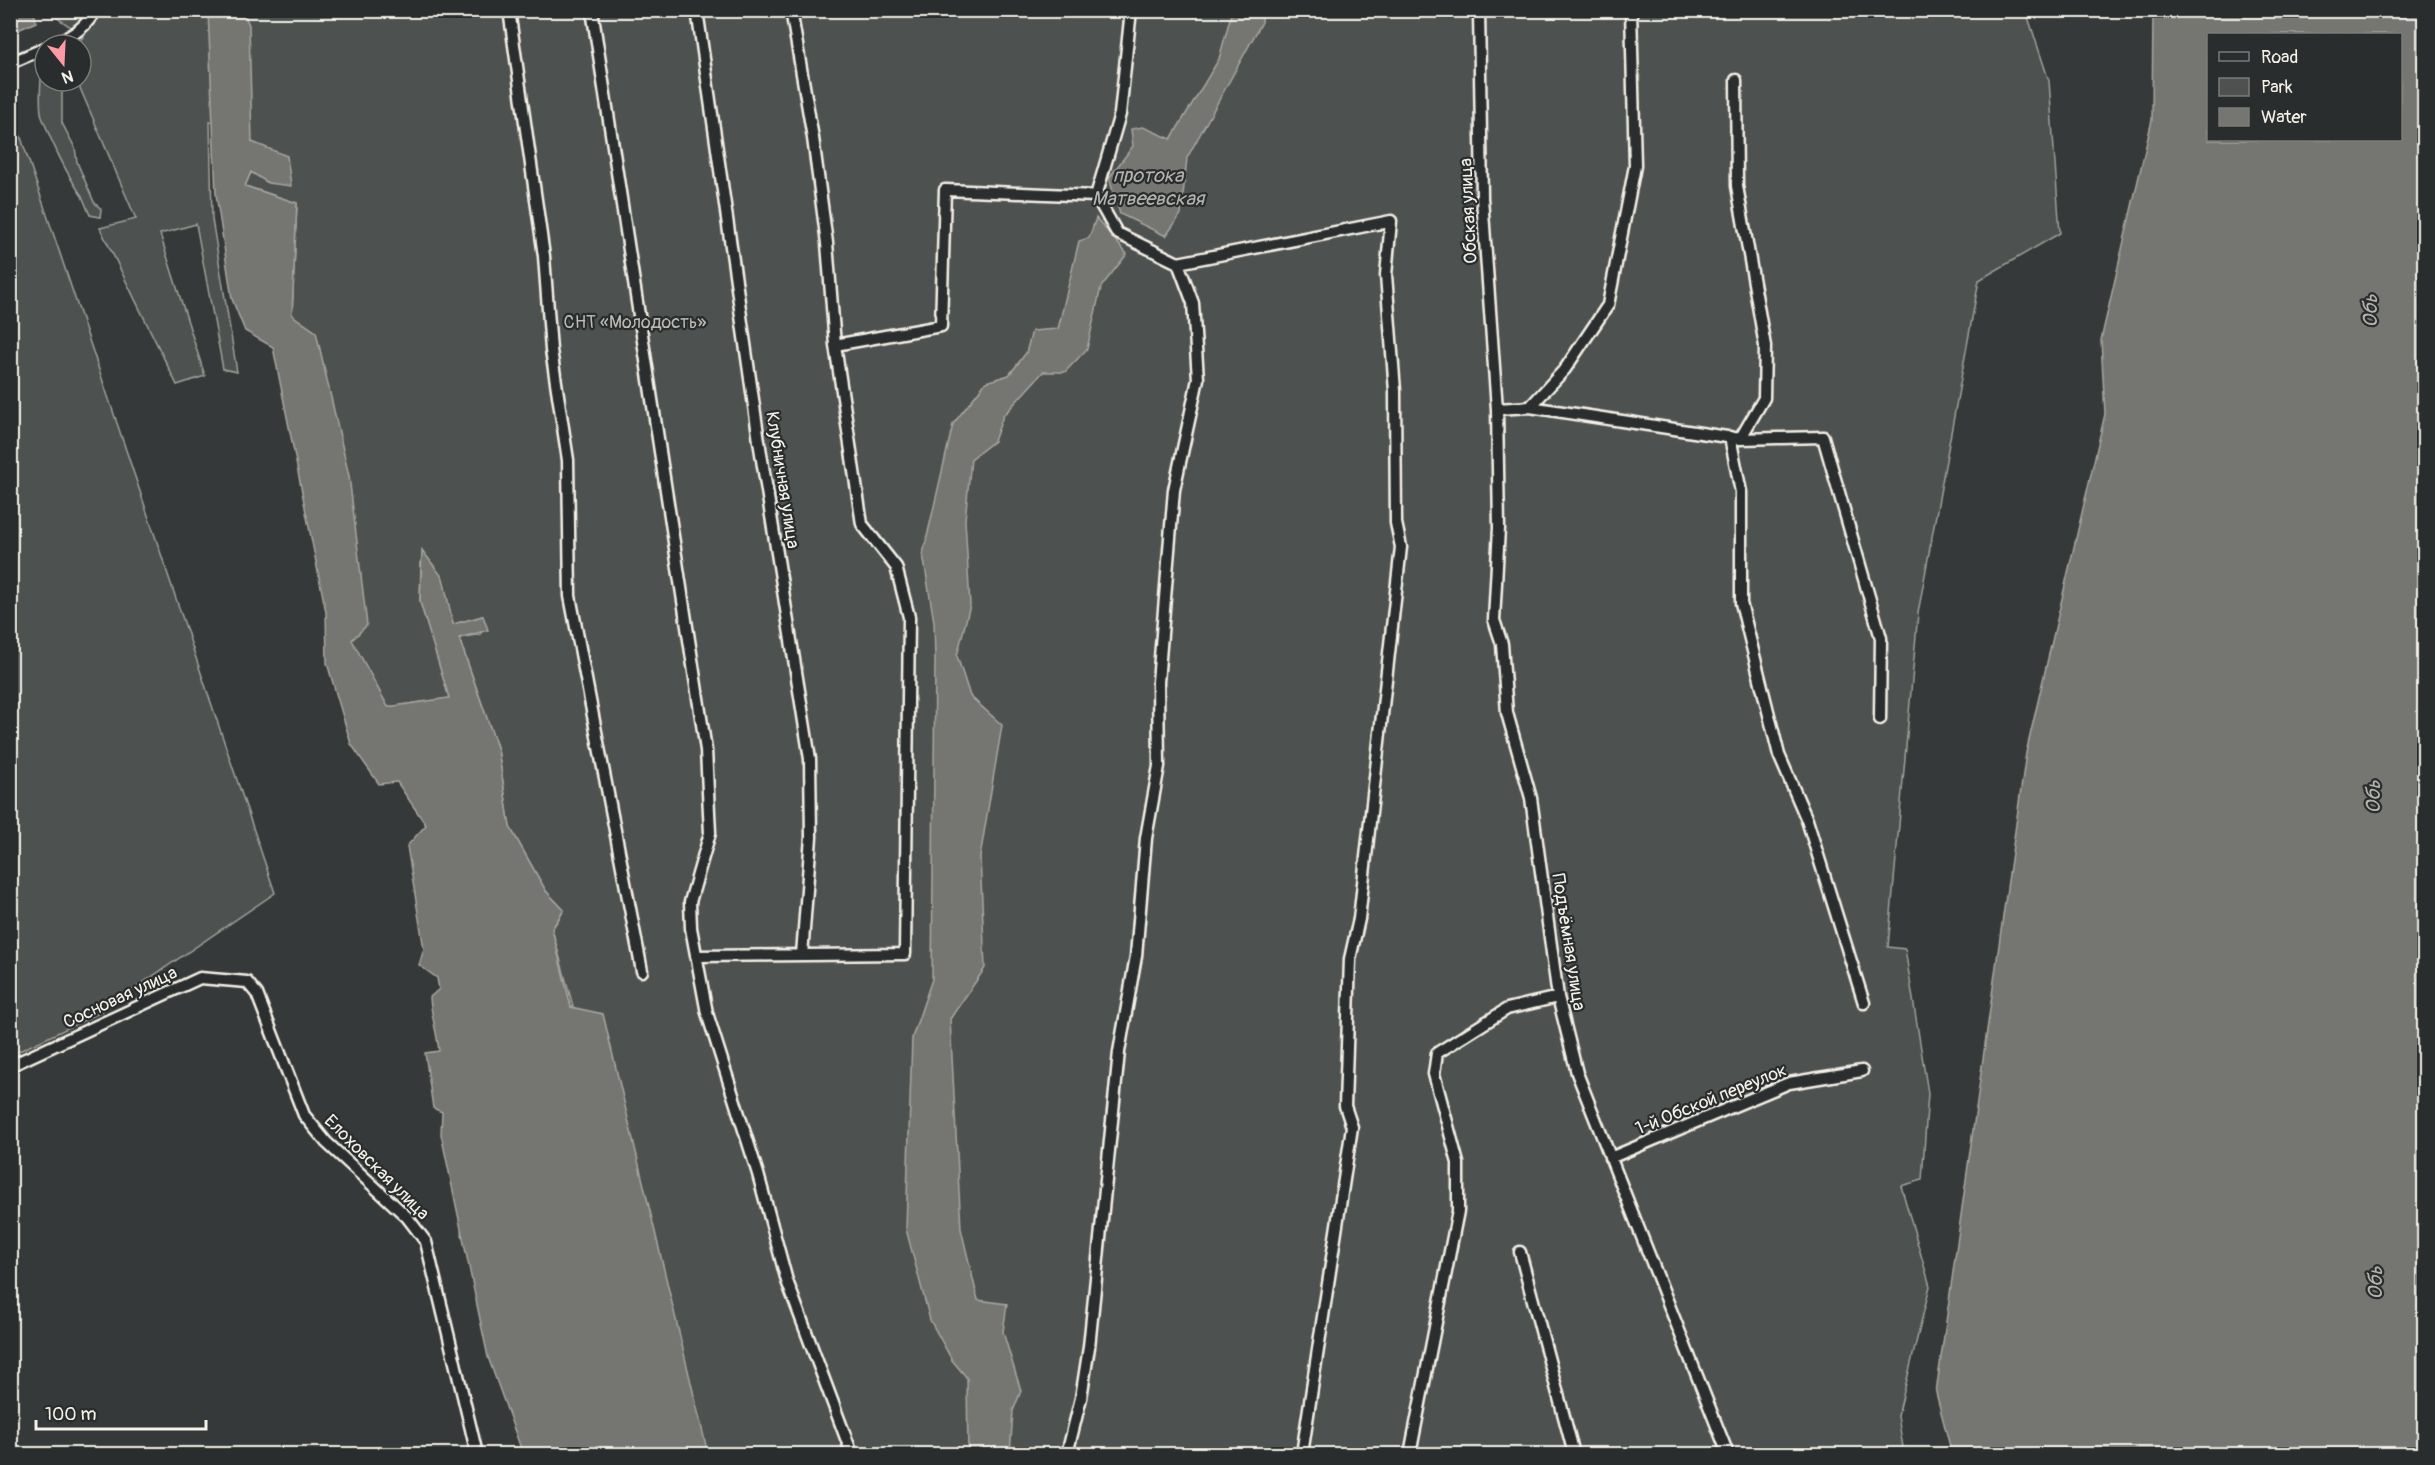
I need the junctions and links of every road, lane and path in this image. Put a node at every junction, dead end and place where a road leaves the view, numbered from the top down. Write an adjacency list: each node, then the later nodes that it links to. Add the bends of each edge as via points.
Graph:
1 (95, 10): 9 (street, via 91,19)
2 (509, 10): 22 (street, via 568,460 570,596)
3 (592, 10): 21 (street, via 706,750 710,833 690,902)
4 (696, 10): 20 (street, Клубничная улица, via 810,759 811,837)
5 (791, 10): 15 (street, via 825,231)
6 (1131, 10): 13 (street, via 1120,114)
7 (1479, 10): 17 (street, Обская улица, via 1482,198)
8 (1632, 10): 16 (street, via 1635,166 1608,305 1565,369)
9 (74, 33)
10 (33, 53): 11 (street)
11 (10, 63)
12 (1737, 80): 18 (street, via 1737,186 1765,346 1764,398)
13 (1096, 196): 14 (street, via 1117,233); 15 (street, via 945,190 941,326)
14 (1178, 263): 32 (street, via 1193,303 1198,379 1174,490 1158,682 1159,766 1146,838 1137,956 1119,1052 1089,1347); 33 (street, via 1391,221 1386,275 1395,391 1396,523 1401,548 1359,920 1350,959 1345,1106 1352,1127)
15 (835, 345): 20 (street, via 862,524 896,567 909,617 905,954)
16 (1530, 407): 17 (street); 18 (street)
17 (1497, 409): 24 (street, Подъёмная улица, via 1499,528 1494,620 1502,644 1507,713 1531,798)
18 (1735, 438): 19 (street, via 1823,437 1881,638); 25 (street, via 1741,492 1742,603 1779,755 1807,820)
19 (1880, 719)
20 (802, 955): 21 (street)
21 (696, 956): 31 (street, via 707,1014 787,1281)
22 (642, 971)
23 (247, 982): 26 (street, Сосновая улица, via 200,978); 30 (street, Елоховская улица, via 257,994 304,1115 326,1142 407,1217 426,1242)
24 (1558, 997): 28 (street, Подъёмная улица, via 1577,1073); 34 (street, via 1507,1009 1437,1053 1434,1074 1458,1162 1458,1211)
25 (1864, 1003)
26 (10, 1066)
27 (1862, 1071): 28 (street, 1-й Обской переулок, via 1789,1083)
28 (1610, 1158): 36 (street, Подъёмная улица)
29 (1520, 1252): 35 (street)
30 (477, 1455)
31 (852, 1455)
32 (1067, 1455)
33 (1302, 1455)
34 (1410, 1455)
35 (1574, 1455)
36 (1728, 1455)

